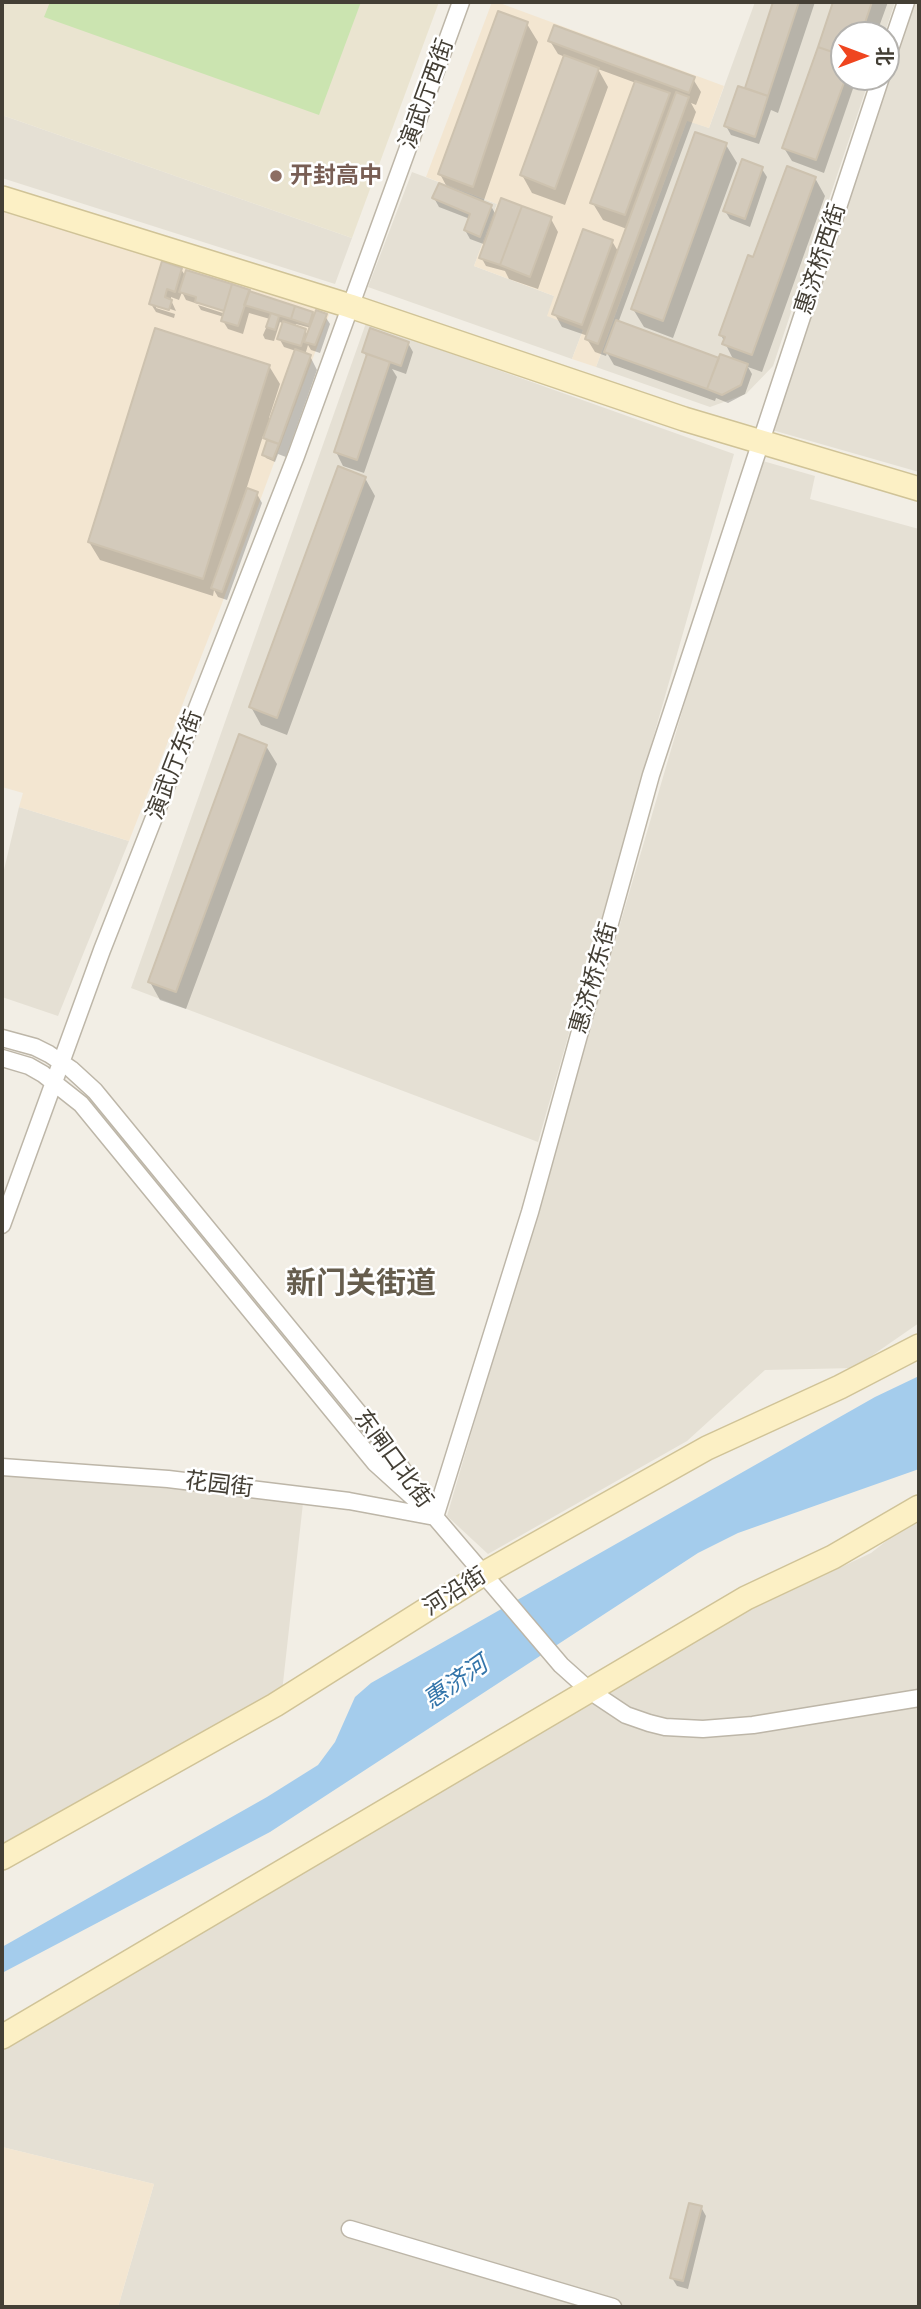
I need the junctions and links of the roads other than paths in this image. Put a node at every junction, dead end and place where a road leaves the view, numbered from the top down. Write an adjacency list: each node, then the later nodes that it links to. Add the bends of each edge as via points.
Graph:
1 (461, 2): 6 (street, 演武厅西街)
2 (906, 2): 3 (street)
3 (900, 21)
4 (876, 91): 7 (street, 惠济桥西街)
5 (2, 198): 6 (street)
6 (350, 306): 7 (street); 11 (street, 演武厅东街)
7 (760, 441): 8 (street); 17 (street, 惠济桥东街, via 651,775 530,1212)
8 (919, 489)
9 (2, 1038): 11 (street, 东闸口北街, via 35,1047)
10 (2, 1058): 12 (street, 东闸口北街, via 29,1066)
11 (61, 1063): 12 (street, 演武厅东街); 17 (street, 东闸口北街, via 95,1091 269,1300 390,1451)
12 (54, 1082): 13 (street, 演武厅东街); 17 (street, 东闸口北街, via 81,1104 375,1463)
13 (2, 1225)
14 (919, 1346): 18 (street, 河沿街, via 707,1448)
15 (2, 1467): 17 (street, 花园街, via 167,1479 349,1501)
16 (919, 1507): 19 (street, via 833,1557 746,1598)
17 (435, 1517): 18 (street)
18 (487, 1580): 19 (street, via 561,1665); 21 (street, 河沿街)
19 (590, 1691): 20 (street, via 626,1715 665,1727 694,1729 753,1725); 22 (street)
20 (919, 1698)
21 (2, 1858)
22 (2, 2037)
23 (350, 2229): 24 (street)
24 (613, 2307)

